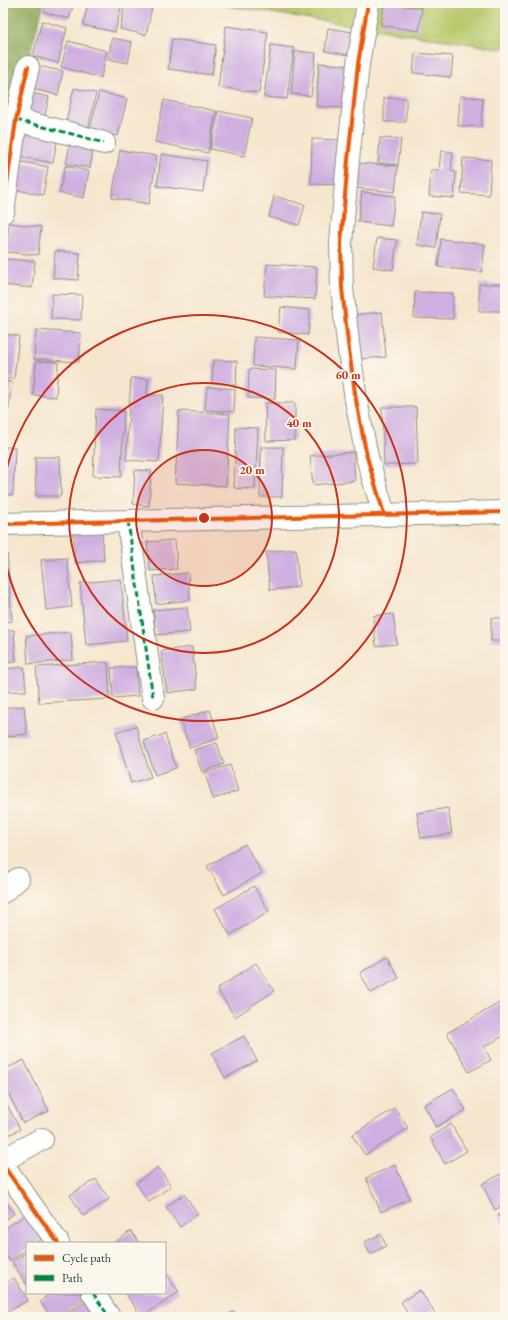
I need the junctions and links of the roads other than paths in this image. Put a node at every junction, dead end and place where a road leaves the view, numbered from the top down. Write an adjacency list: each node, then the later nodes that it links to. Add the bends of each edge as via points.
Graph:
1 (368, 3): 7 (street, via 358,64 348,160 341,243 342,288 348,343 367,457)
2 (28, 67): 3 (street)
3 (16, 120): 4 (street); 5 (street)
4 (104, 143)
5 (3, 212)
6 (505, 512): 7 (street)
7 (384, 514): 8 (street)
8 (128, 521): 9 (street); 10 (street)
9 (3, 524)
10 (153, 698)
11 (42, 1139): 12 (street)
12 (3, 1160)
13 (3, 1164): 14 (street)
14 (57, 1242)
15 (93, 1294): 16 (street)
16 (109, 1317)

